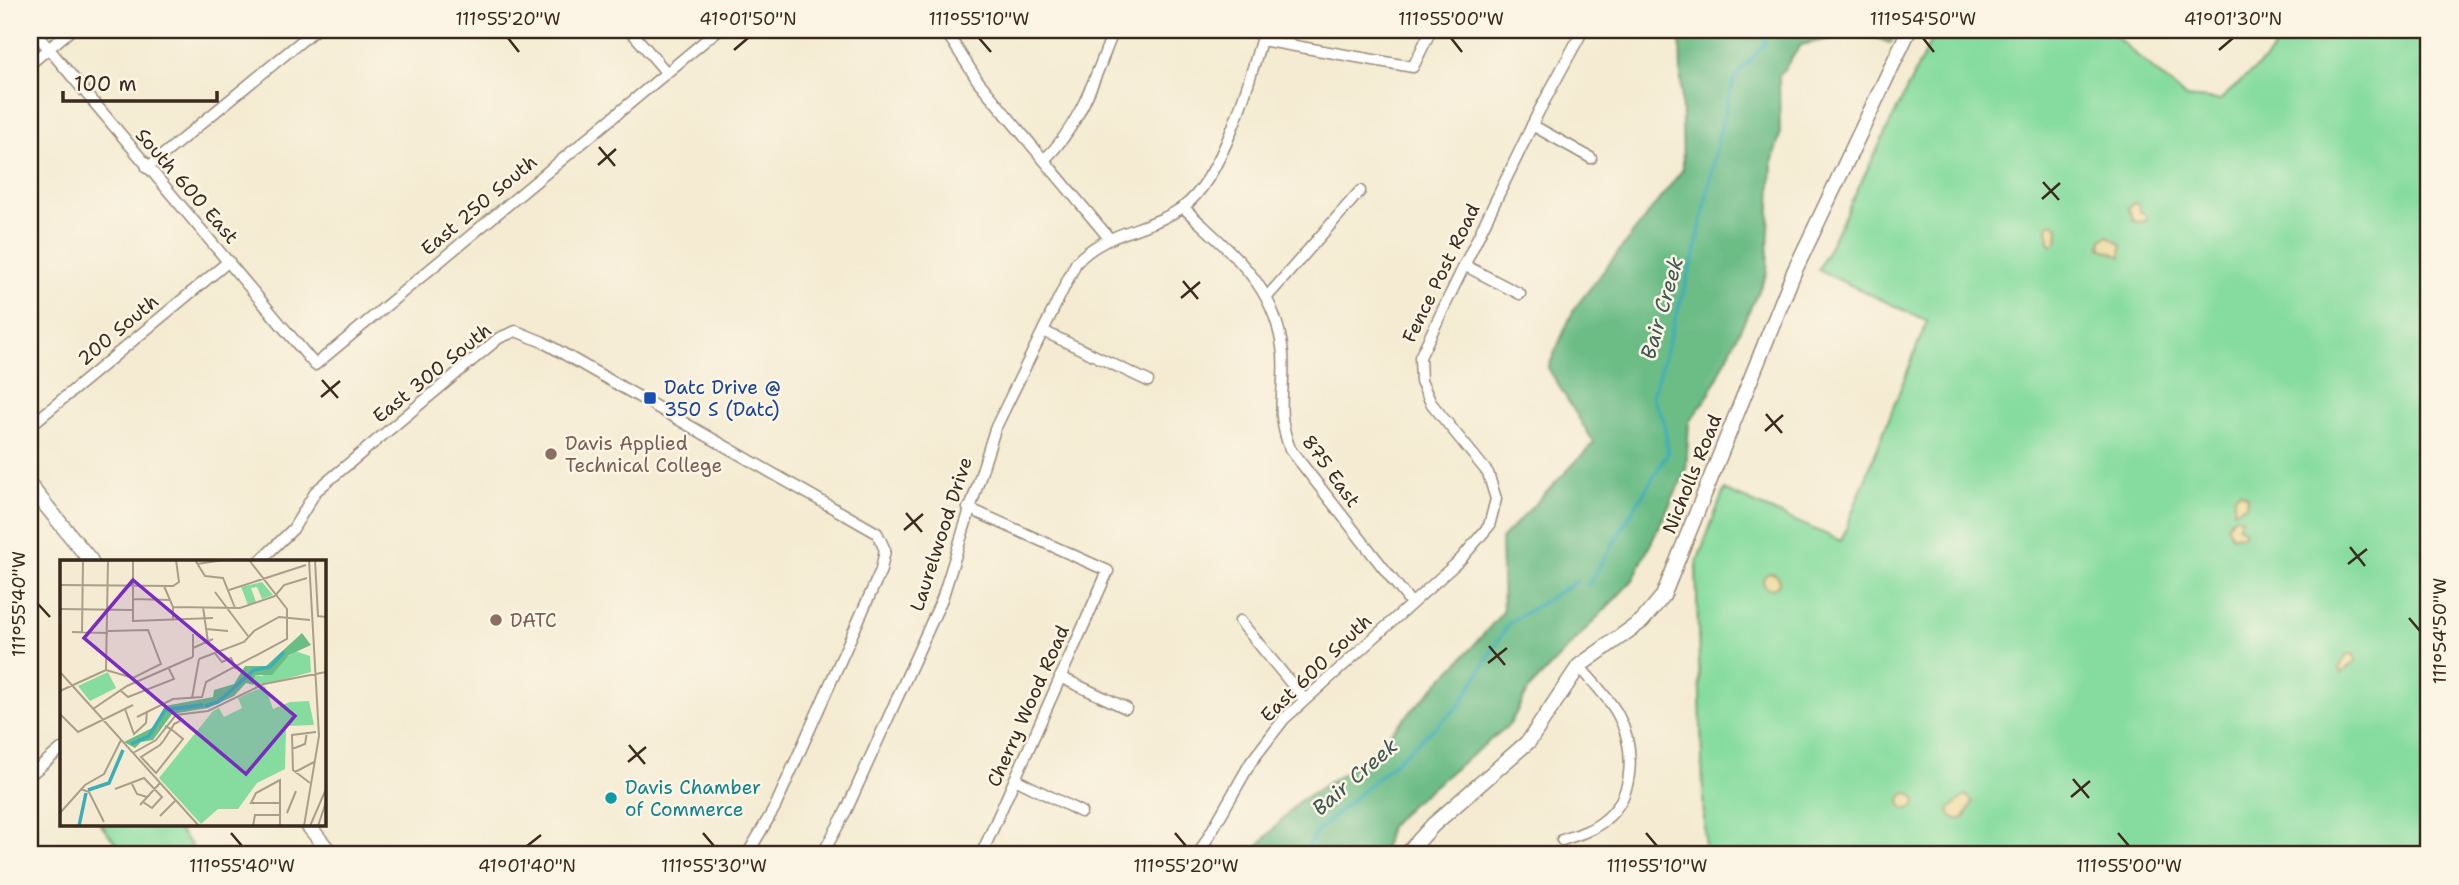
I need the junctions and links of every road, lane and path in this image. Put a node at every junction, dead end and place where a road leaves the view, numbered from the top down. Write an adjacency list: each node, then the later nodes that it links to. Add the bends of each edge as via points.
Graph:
1 (33, 30): 12 (street, South 600 East)
2 (71, 30): 12 (street)
3 (315, 30): 18 (street)
4 (630, 30): 14 (street)
5 (718, 30): 14 (street, East 250 South)
6 (945, 30): 17 (street, via 978,81)
7 (1114, 30): 17 (street, via 1078,117 1063,142)
8 (1431, 30): 11 (street, via 1413,67)
9 (1583, 30): 15 (street, Fence Post Road)
10 (1909, 30): 37 (street, Nicholls Road, via 1794,272 1668,587 1642,621)
11 (1263, 35): 20 (street, via 1249,85 1218,159 1205,185)
12 (48, 49): 13 (street); 18 (street, South 600 East)
13 (30, 64)
14 (666, 72): 27 (street, East 250 South)
15 (1532, 125): 16 (street); 23 (street, Fence Post Road)
16 (1591, 158)
17 (1044, 160): 21 (street)
18 (147, 167): 22 (street, South 600 East)
19 (1360, 191): 25 (street)
20 (1184, 207): 21 (street, Laurelwood Drive); 25 (street, 875 East, via 1236,256)
21 (1109, 238): 26 (street, Laurelwood Drive, via 1089,248 1076,263)
22 (229, 261): 27 (street, South 600 East); 29 (street, 200 South)
23 (1464, 265): 24 (street); 34 (street, Fence Post Road, via 1420,357 1422,381 1431,403 1488,473 1496,499 1489,526)
24 (1520, 294)
25 (1268, 297): 35 (street, 875 East, via 1283,354 1280,424 1290,449)
26 (1043, 331): 28 (street); 31 (street, Laurelwood Drive, via 995,429)
27 (315, 365)
28 (1148, 381)
29 (30, 426)
30 (30, 486): 32 (street)
31 (968, 508): 38 (street, Cherry Wood Road, via 1108,571); 49 (street, Laurelwood Drive, via 942,599)
32 (90, 560)
33 (261, 560): 48 (street, East 300 South, via 293,529 316,491 499,338 516,331 543,342 877,533 885,550 881,570 775,807)
34 (1460, 560): 35 (street, East 600 South)
35 (1411, 603): 39 (street, East 600 South)
36 (1240, 621): 39 (street)
37 (1579, 666): 46 (street, via 1618,715 1628,749 1629,778 1621,801 1605,820); 52 (street, Nicholls Road, via 1529,741 1433,825)
38 (1060, 677): 40 (street); 43 (street, Cherry Wood Road)
39 (1304, 699): 51 (street, East 600 South, via 1251,762)
40 (1126, 708)
41 (60, 750): 42 (street)
42 (30, 775)
43 (1015, 779): 44 (street); 50 (street, Cherry Wood Road)
44 (1081, 812)
45 (309, 826): 47 (street)
46 (1562, 840)
47 (332, 855)
48 (747, 855)
49 (822, 855)
50 (981, 855)
51 (1198, 855)
52 (1406, 855)

